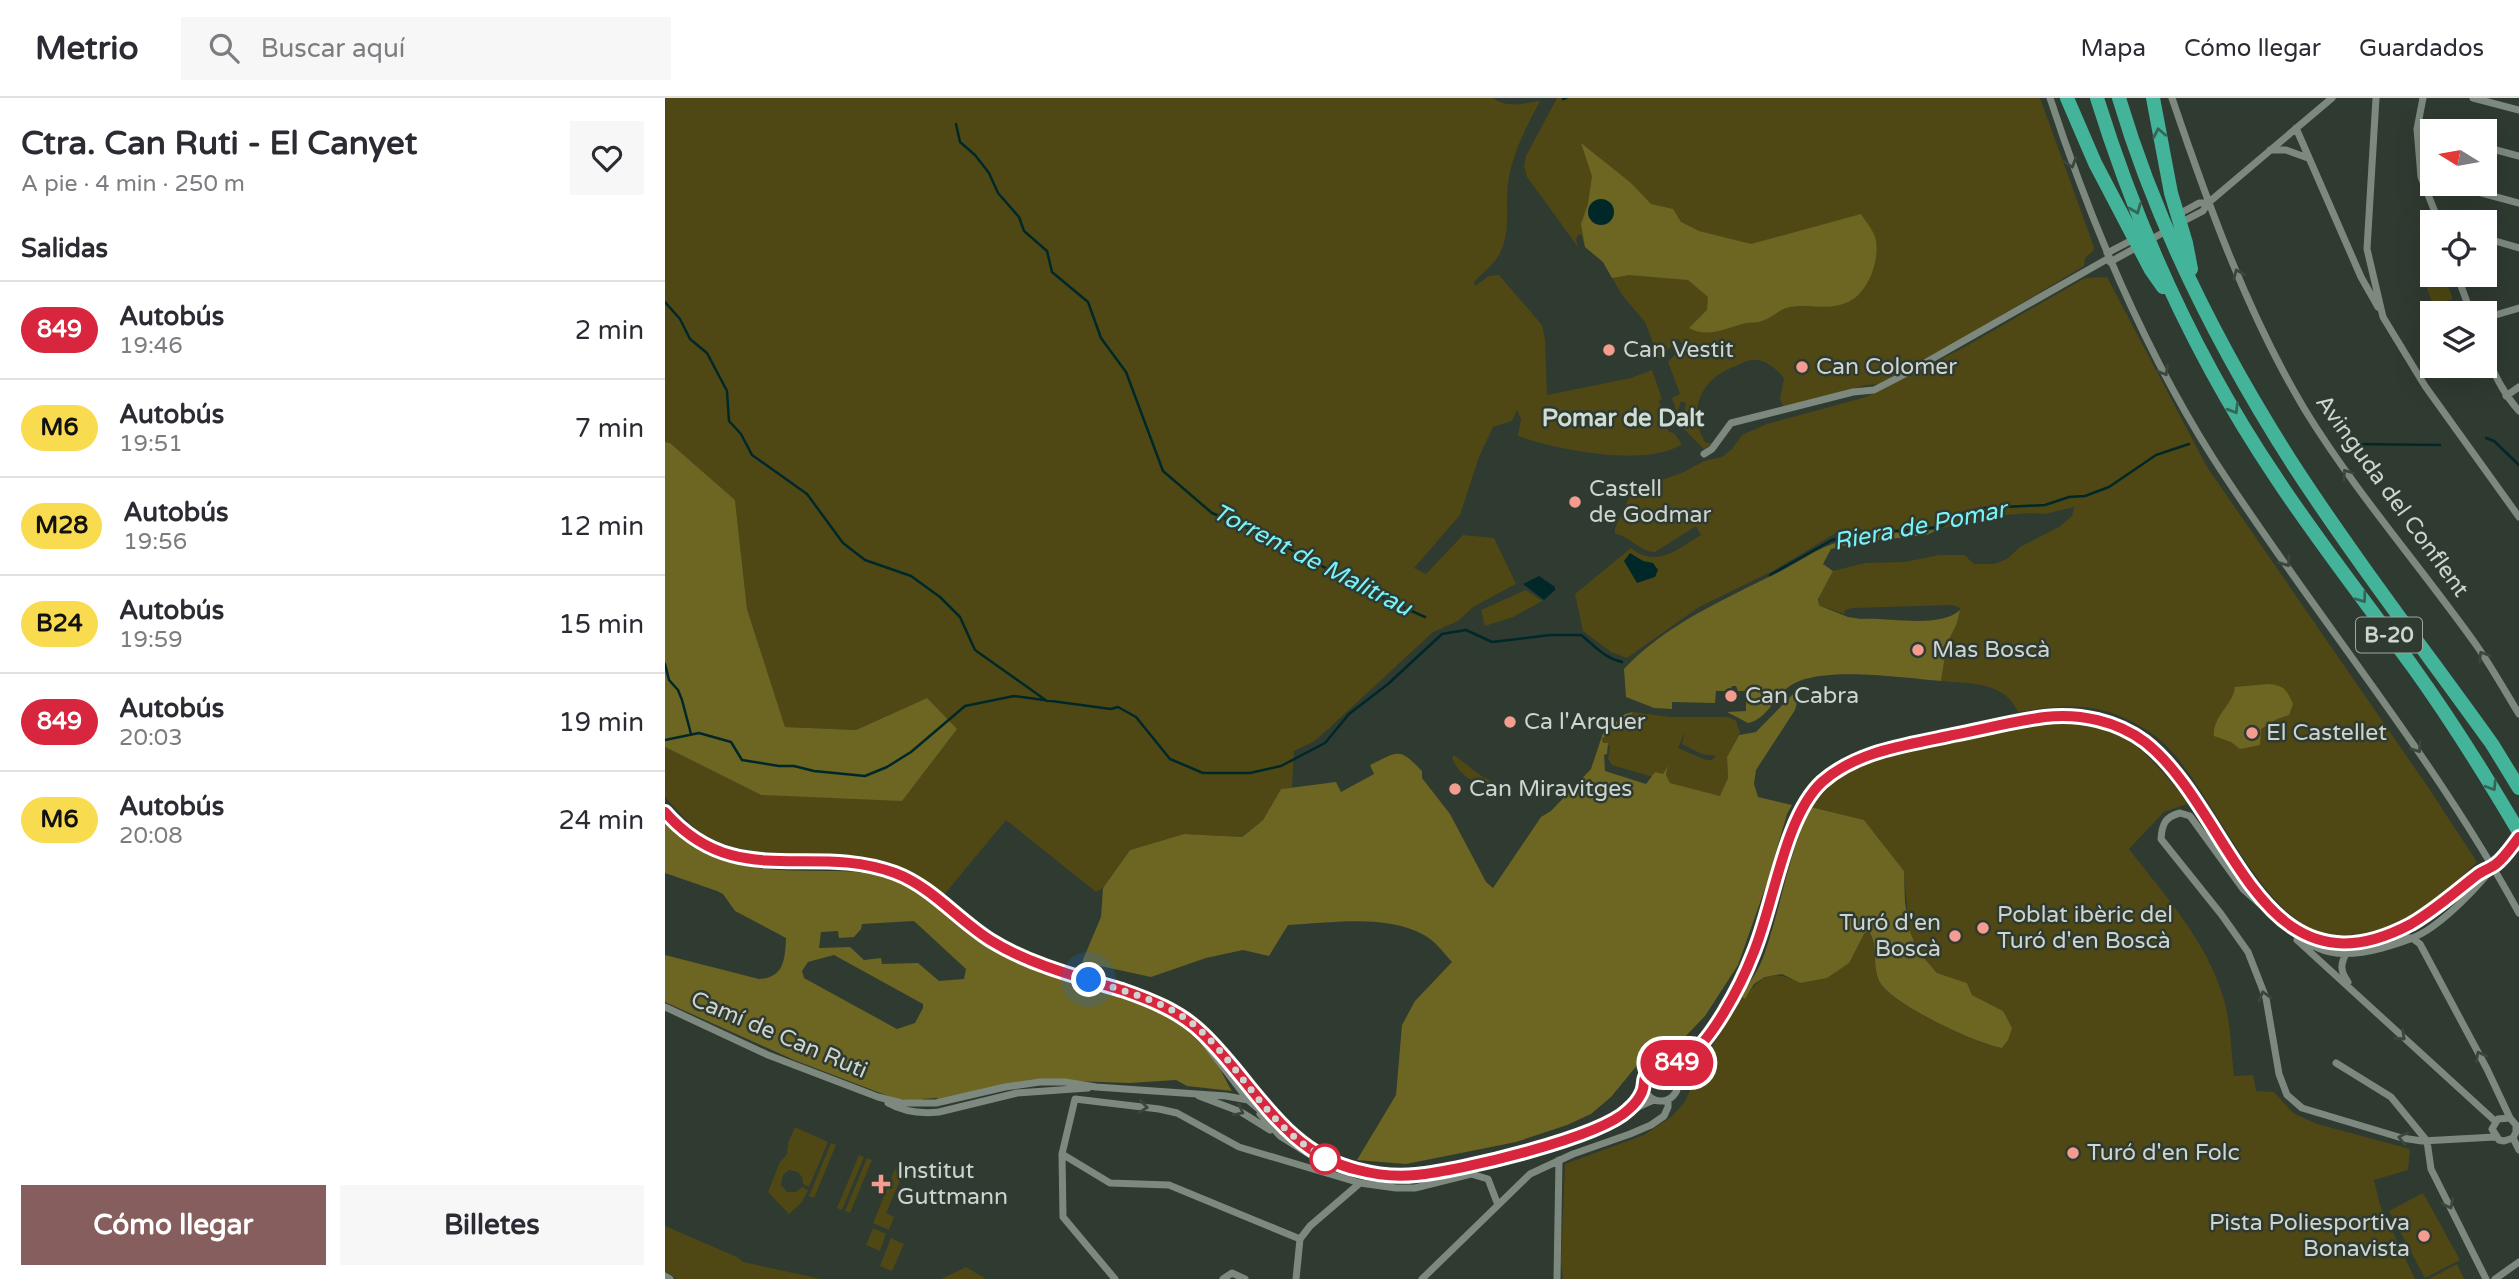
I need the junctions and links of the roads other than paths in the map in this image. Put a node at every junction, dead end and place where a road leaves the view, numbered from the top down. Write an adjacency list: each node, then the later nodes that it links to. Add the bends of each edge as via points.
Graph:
1 (2050, 98): 25 (street, one-way to 25)
2 (2067, 98): 27 (highway, via 2151,270)
3 (2097, 98): 27 (highway, B-20, one-way to 27, via 2120,171)
4 (2119, 98): 26 (highway, B-20, via 2140,164)
5 (2153, 98): 26 (highway, one-way to 5)
6 (2172, 98): 21 (street, Avinguda del Conflent)
7 (2332, 98): 12 (street)
8 (2423, 98): 13 (street)
9 (2473, 98): 11 (street)
10 (2375, 99): 30 (street, via 2367,249)
11 (2519, 110)
12 (2296, 128): 15 (street); 18 (street)
13 (2417, 130): 14 (street); 19 (street)
14 (2420, 131)
15 (2270, 150): 18 (street); 21 (street)
16 (2497, 150): 17 (street)
17 (2519, 156)
18 (2309, 158): 30 (street)
19 (2420, 165)
20 (2493, 196): 22 (street)
21 (2208, 203): 25 (street, via 2192,206 2118,247); 25 (street, via 2196,215 2121,256); 39 (street, Avinguda del Conflent, one-way to 21, via 2478,648 2342,468 2306,411 2252,306)
22 (2519, 203)
23 (2497, 242): 24 (street)
24 (2519, 248)
25 (2108, 258): 35 (street, via 1874,390 1731,423); 44 (street, one-way to 44, via 2155,355 2213,457 2426,760)
26 (2196, 295): 40 (highway, B-20, via 2294,467)
27 (2178, 306): 42 (highway, B-20, one-way to 42, via 2215,379 2277,479 2415,670)
28 (2519, 309): 29 (street)
29 (2497, 315)
30 (2383, 317): 36 (street, via 2425,386)
31 (2496, 378): 33 (street)
32 (2519, 387): 33 (street)
33 (2506, 396): 34 (street)
34 (2519, 411)
35 (1704, 454)
36 (2509, 502): 37 (street); 38 (street)
37 (2519, 511)
38 (2519, 517)
39 (2519, 714)
40 (2519, 788)
41 (665, 812): 55 (street, via 689,836 730,856 865,865 891,872 916,883 992,941 1032,961 1145,998)
42 (2519, 832)
43 (2519, 837): 44 (street)
44 (2492, 869): 45 (street); 47 (street); 48 (street, via 2481,871 2440,906)
45 (2519, 914)
46 (2279, 918): 50 (street, via 2323,941); 52 (street, via 2316,948); 53 (street, via 2288,932); 56 (street, via 2240,870 2175,772 2123,728 2083,717 2045,717 1882,751 1841,768 1803,805 1753,957 1722,1016); 79 (street, one-way to 46, via 2402,1138 2319,1114 2302,1108 2287,1095 2266,998 2248,952 2161,839 2166,819 2180,813 2190,816 2243,890)
47 (2424, 932): 49 (street); 51 (street)
48 (2385, 937): 49 (street); 50 (street)
49 (2412, 938): 51 (street); 52 (street)
50 (2361, 944): 52 (street)
51 (2420, 944): 73 (street, one-way to 51)
52 (2346, 953): 53 (street, via 2341,972)
53 (2352, 989): 74 (street, one-way to 74)
54 (665, 1007): 66 (street, Camí de Can Ruti, via 768,1055)
55 (1189, 1023): 67 (street); 80 (street, via 1220,1051)
56 (1690, 1056): 58 (street); 59 (street)
57 (2336, 1063): 79 (street, via 2391,1097)
58 (1666, 1067): 59 (street); 62 (street, via 1649,1072)
59 (1678, 1079): 69 (street, via 1677,1092)
60 (1047, 1082): 61 (street, Camí de Can Ruti); 63 (street, Camí de Can Ruti); 65 (street, Camí de Can Ruti)
61 (1096, 1087): 64 (street, Camí de Can Ruti); 65 (street, Camí de Can Ruti)
62 (1644, 1089): 68 (street); 72 (street)
63 (982, 1093): 70 (street, Camí de Can Ruti); 71 (street, Camí de Can Ruti)
64 (1195, 1094): 67 (street, Camí de Can Ruti); 76 (street, Camí de Can Ruti, one-way to 76, via 1241,1112)
65 (1011, 1095): 71 (street, Camí de Can Ruti)
66 (878, 1097): 70 (street, Camí de Can Ruti); 71 (street, Camí de Can Ruti, via 916,1114)
67 (1248, 1100): 76 (street); 80 (street)
68 (1656, 1100): 69 (street); 72 (street); 75 (street, via 1661,1111)
69 (1668, 1100): 75 (street, via 1664,1116)
70 (912, 1104): 71 (street, Camí de Can Ruti)
71 (942, 1111)
72 (1626, 1113): 83 (street, via 1571,1138 1427,1173 1373,1174)
73 (2510, 1118): 74 (street); 78 (street, via 2517,1129)
74 (2495, 1121): 77 (street)
75 (1656, 1122): 84 (street)
76 (1279, 1136): 83 (street, Camí de Can Ruti)
77 (2495, 1137): 78 (street); 79 (street)
78 (2512, 1138): 81 (street)
79 (2427, 1140): 97 (street, one-way to 97, via 2431,1169)
80 (1299, 1142): 83 (street)
81 (2519, 1150)
82 (1062, 1154): 85 (street, one-way to 85, via 1075,1099 1177,1113 1239,1147); 87 (street, via 1110,1183 1169,1185); 91 (street, via 1063,1217)
83 (1321, 1157)
84 (1559, 1160): 86 (street, via 1529,1174); 96 (street)
85 (1360, 1183): 86 (street, via 1415,1188 1476,1174 1489,1179); 87 (street)
86 (1498, 1205): 95 (street)
87 (1300, 1239): 94 (street)
88 (2519, 1262): 98 (street)
89 (665, 1276): 90 (street)
90 (670, 1279)
91 (1115, 1279)
92 (1223, 1279): 93 (street, via 1232,1273)
93 (1245, 1279)
94 (1296, 1279)
95 (1422, 1279)
96 (1557, 1279)
97 (2486, 1279)
98 (2495, 1279)

